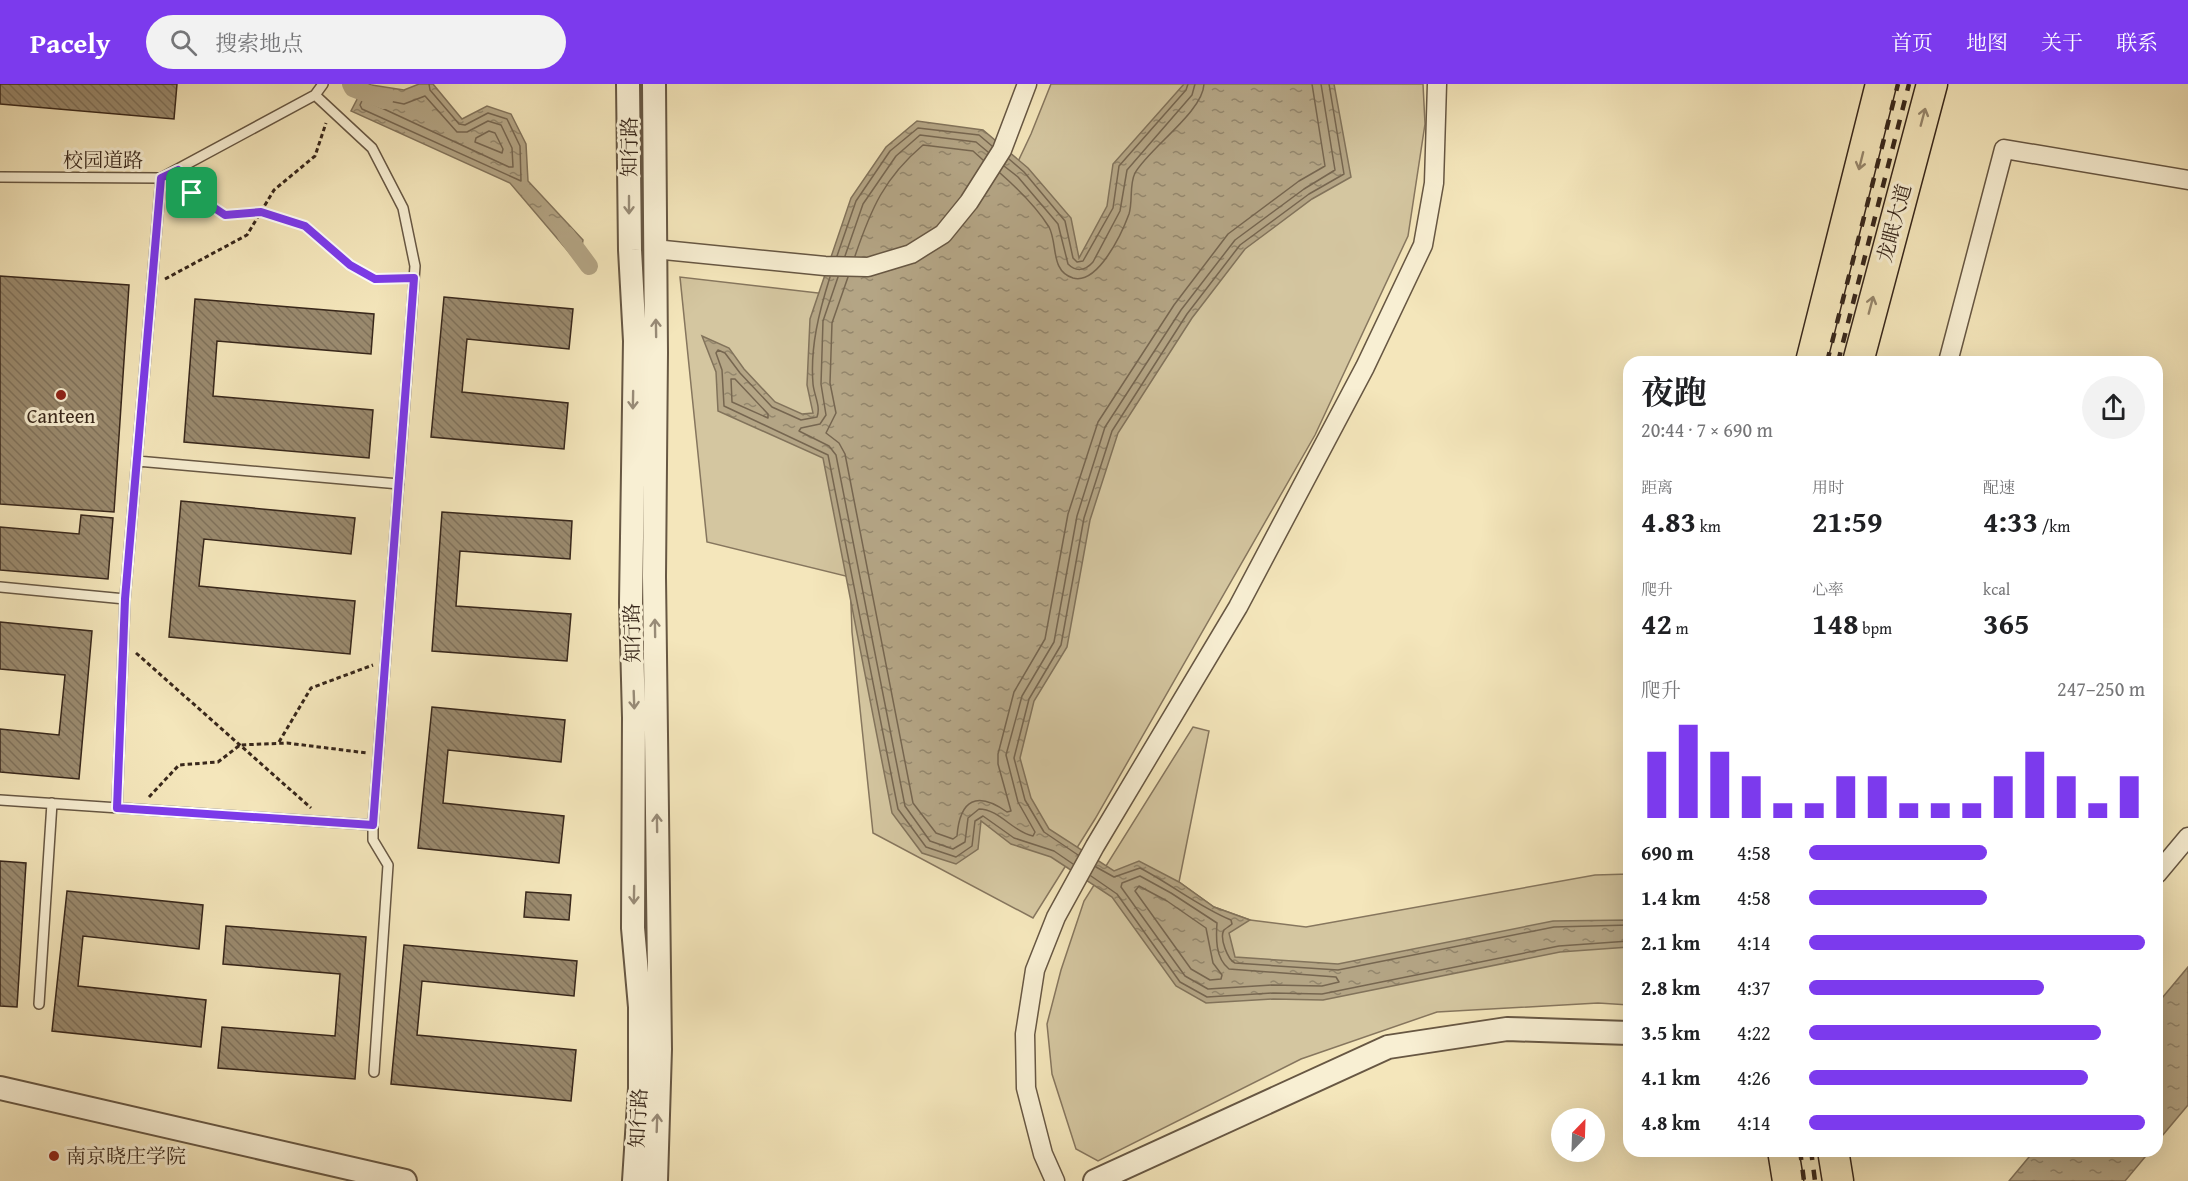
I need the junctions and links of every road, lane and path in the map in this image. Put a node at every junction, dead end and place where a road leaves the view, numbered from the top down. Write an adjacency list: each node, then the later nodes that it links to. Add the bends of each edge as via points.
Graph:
1 (628, 84): 45 (street, 知行路, one-way to 45, via 635,341 631,603 633,928 640,1007)
2 (654, 84): 15 (street, 知行路)
3 (1027, 84): 15 (street, via 1002,150 969,202 943,234 911,254 868,267)
4 (1437, 84): 47 (street, via 1434,183 1423,245 1365,367 1238,607 1095,846 1056,917 1035,970 1025,1034 1026,1088 1043,1154)
5 (1881, 84): 18 (main road, one-way to 18)
6 (1932, 84): 19 (main road, 龙眠大道, one-way to 6)
7 (322, 85): 8 (lane, 校园道路)
8 (315, 96): 9 (lane); 10 (lane, 校园道路)
9 (331, 110): 14 (path, via 315,156 274,190); 16 (lane, via 372,148 403,208)
10 (178, 170): 12 (lane, 校园道路); 14 (path, via 192,193 225,215)
11 (0, 177): 12 (lane, 校园道路)
12 (161, 178): 17 (lane)
13 (2188, 180): 20 (street, via 2004,149)
14 (261, 212): 16 (path, via 305,226 350,265 375,279); 17 (path, via 247,236)
15 (654, 249): 46 (street, 知行路, one-way to 15, via 660,1049)
16 (414, 278): 22 (lane)
17 (152, 286): 21 (lane)
18 (1813, 356)
19 (1860, 356)
20 (1950, 356)
21 (137, 461): 22 (lane); 24 (lane)
22 (399, 484): 26 (lane)
23 (0, 587): 24 (lane)
24 (125, 599): 25 (lane)
25 (124, 642): 28 (path); 32 (lane)
26 (386, 660): 27 (path, via 311,688); 29 (lane)
27 (278, 743): 28 (path); 29 (path)
28 (240, 745): 33 (path, via 218,762 179,765 150,794); 34 (path)
29 (378, 754): 35 (lane)
30 (0, 800): 31 (lane)
31 (52, 803): 32 (lane); 38 (lane)
32 (117, 808): 33 (lane)
33 (142, 809): 34 (lane)
34 (327, 822): 35 (lane)
35 (373, 825): 40 (lane, via 373,840 388,865)
36 (2188, 837): 37 (street)
37 (2163, 867)
38 (39, 1004)
39 (1623, 1033): 48 (street, via 1507,1029 1388,1047)
40 (374, 1072)
41 (0, 1089): 44 (street)
42 (1784, 1157): 49 (main road)
43 (1834, 1157): 50 (main road)
44 (405, 1181)
45 (634, 1181)
46 (656, 1181)
47 (1055, 1181)
48 (1095, 1181)
49 (1788, 1181)
50 (1838, 1181)

